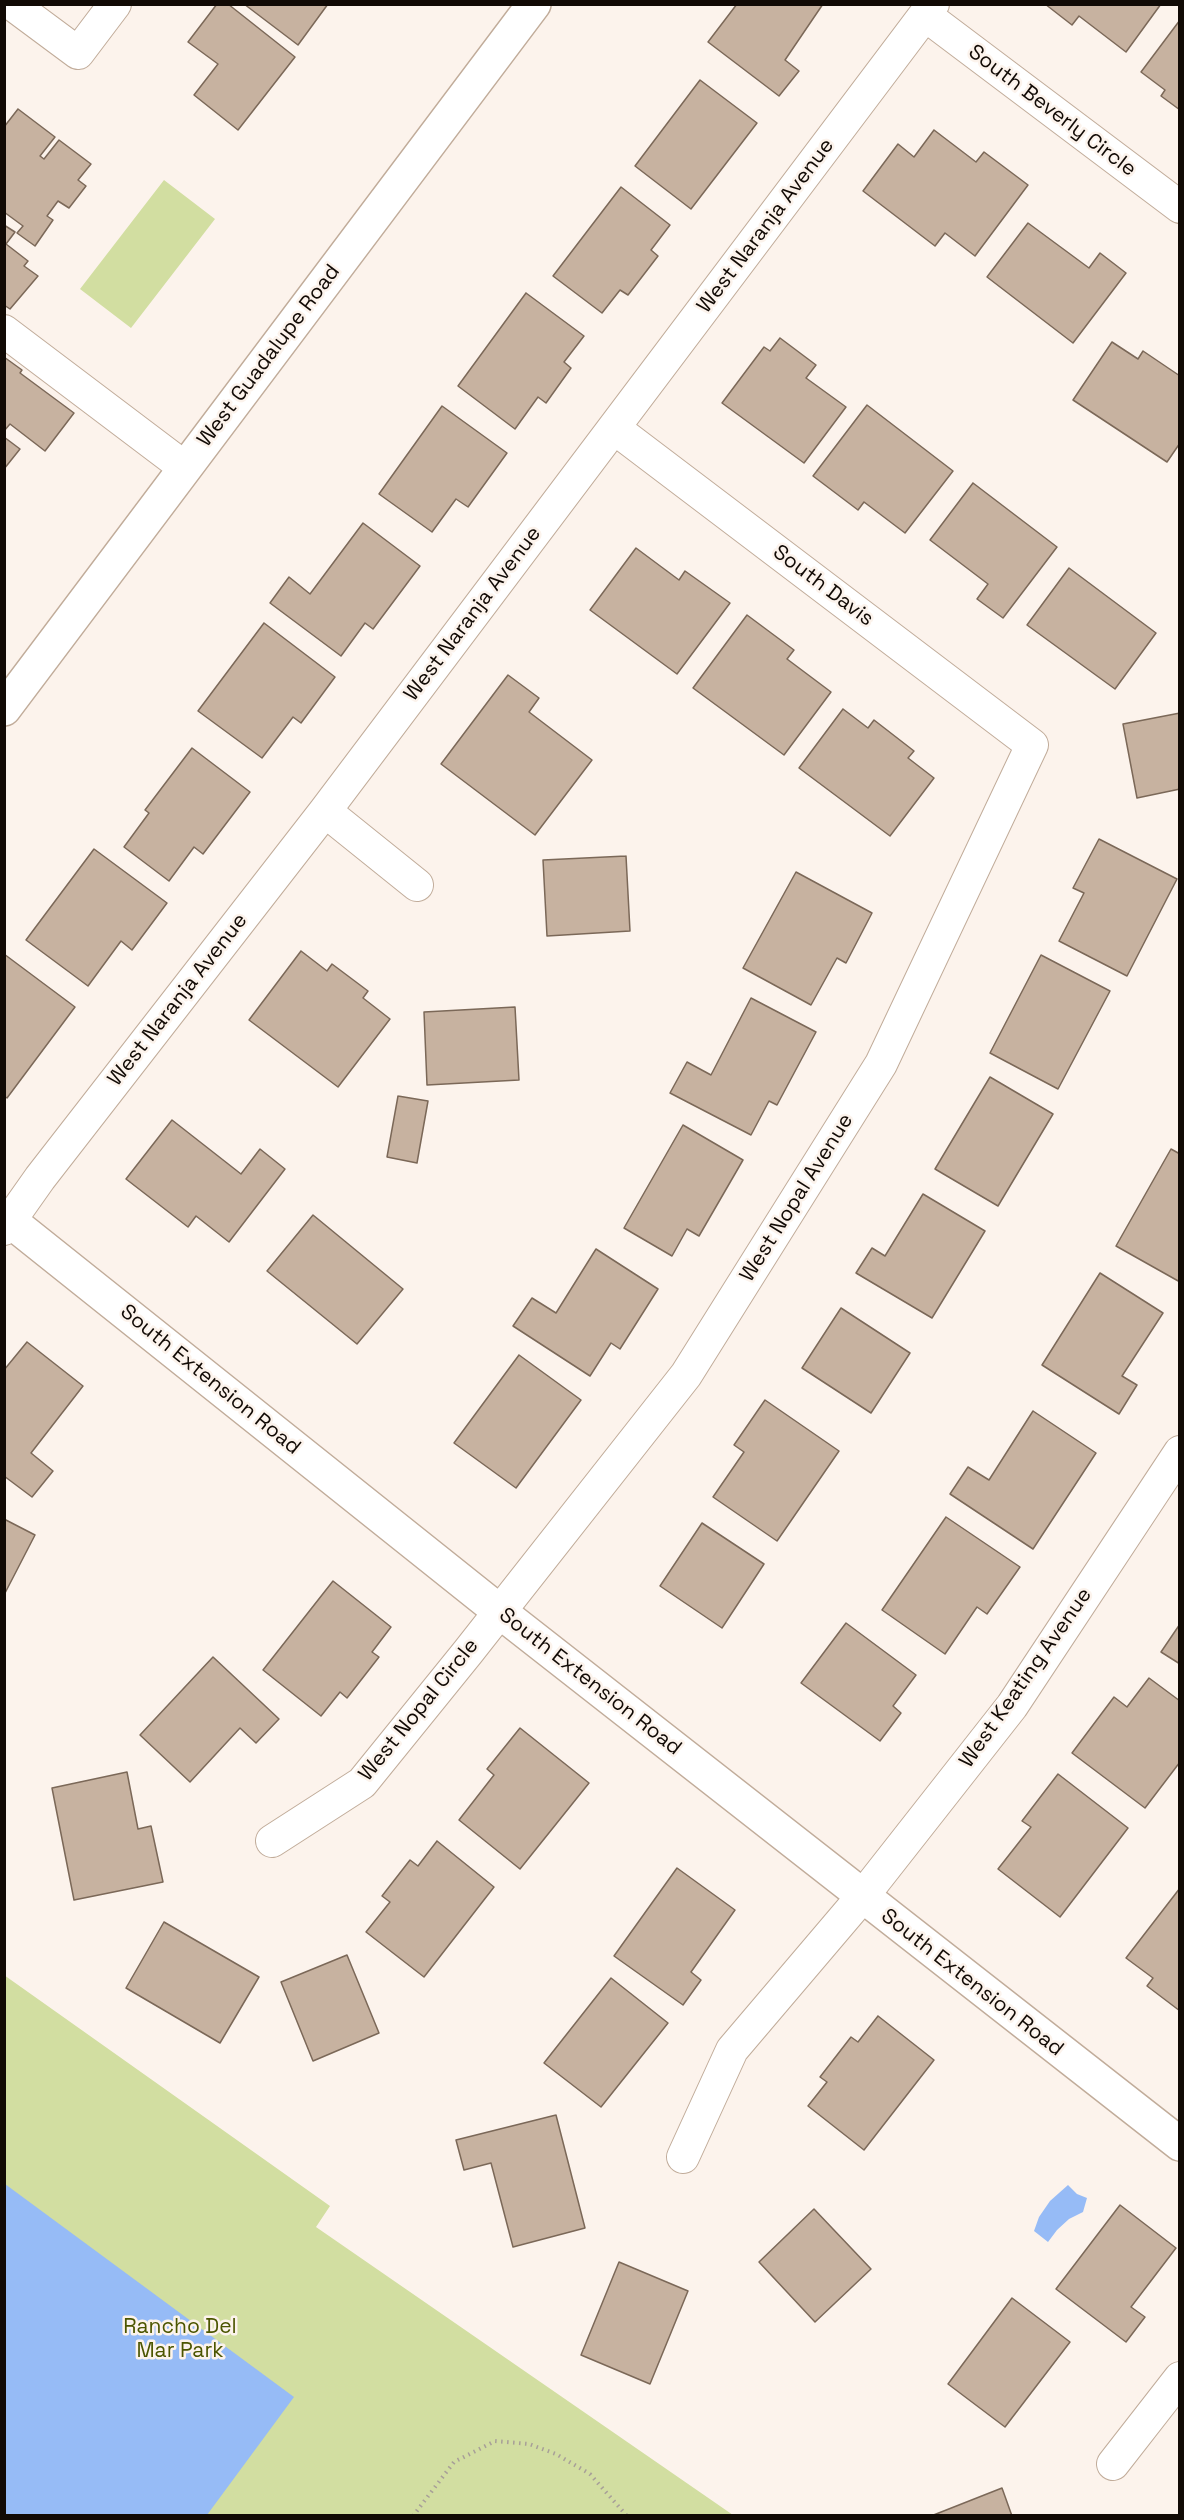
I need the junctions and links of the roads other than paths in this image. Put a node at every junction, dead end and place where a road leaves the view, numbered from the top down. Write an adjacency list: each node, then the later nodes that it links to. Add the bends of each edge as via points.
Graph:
1 (12, 4): 2 (street, via 78,53)
2 (115, 4)
3 (534, 4): 8 (street, West Guadalupe Road)
4 (929, 10): 5 (street, South Beverly Circle); 7 (street, West Naranja Avenue)
5 (1179, 207)
6 (4, 331): 8 (street)
7 (614, 428): 10 (street, South Davis); 11 (street, West Naranja Avenue)
8 (184, 467): 9 (street, West Guadalupe Road)
9 (4, 709)
10 (1032, 745): 15 (street, West Nopal Avenue, via 874,1074 686,1375)
11 (325, 811): 12 (street); 13 (street, West Naranja Avenue)
12 (417, 885)
13 (6, 1222): 15 (street, South Extension Road)
14 (1179, 1452): 17 (street, West Keating Avenue, via 1012,1706)
15 (499, 1611): 16 (street, West Nopal Circle, via 362,1783); 17 (street, South Extension Road)
16 (272, 1841)
17 (862, 1897): 18 (street, South Extension Road); 19 (street, West Keating Avenue, via 732,2050)
18 (1179, 2144)
19 (683, 2157)
20 (1179, 2378): 21 (street)
21 (1113, 2464)

